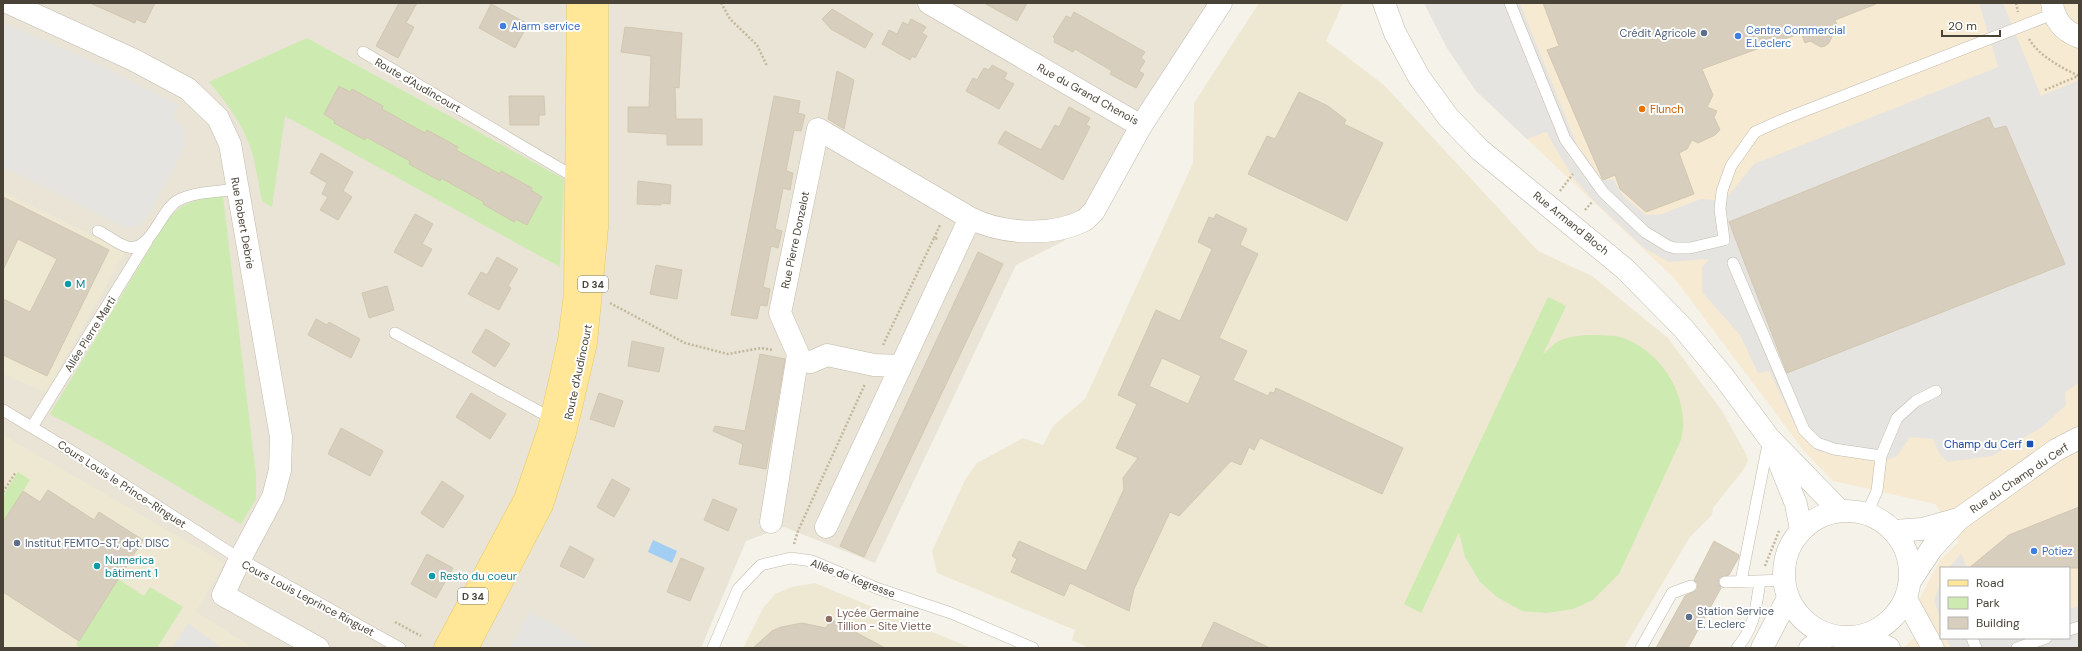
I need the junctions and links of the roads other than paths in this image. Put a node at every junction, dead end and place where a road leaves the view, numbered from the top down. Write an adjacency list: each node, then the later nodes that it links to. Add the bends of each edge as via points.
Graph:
1 (9, 3): 13 (street, Rue Robert Debrie, via 134,60 188,89 218,118 230,144)
2 (578, 3): 12 (main road, Route d'Audincourt / D 34)
3 (597, 3): 48 (main road, Route d'Audincourt / D 34, via 597,228 586,343 565,433 542,505)
4 (928, 3): 11 (street, Rue du Grand Chenois)
5 (1221, 3): 11 (street, Rue du Grand Chenois)
6 (1384, 3): 25 (street, Rue Armand Bloch, via 1395,33 1418,77 1448,117 1480,150 1625,268 1683,328)
7 (1510, 3): 8 (lane, via 1565,139 1603,192 1645,232 1668,246 1690,248 1724,240 1720,209 1722,191 1731,166 1755,132 2022,26)
8 (2053, 8): 9 (street, via 2059,24)
9 (2079, 37)
10 (363, 52): 12 (lane, Route d'Audincourt)
11 (1142, 126): 14 (street, Rue Pierre Donzelot, via 1094,211 1084,221 1060,228 1022,232 987,226)
12 (576, 178): 23 (main road, Route d'Audincourt / D 34, via 575,294 569,340)
13 (238, 189): 16 (lane, Allée Pierre Marti, via 195,195 177,201 165,212); 35 (street, Rue Robert Debrie, via 281,437 280,470 273,497)
14 (970, 218): 19 (street, Rue Pierre Donzelot, via 818,129 780,313); 20 (street)
15 (98, 231): 16 (lane, via 128,247 138,246)
16 (147, 241): 24 (lane, Allée Pierre Marti)
17 (1733, 263): 27 (lane, via 1804,430 1817,444)
18 (395, 333): 23 (lane, Route d'Audincourt)
19 (798, 357): 20 (street, via 811,362 827,355 874,365); 31 (street)
20 (901, 366): 32 (street)
21 (1936, 391): 27 (lane, via 1916,401 1897,418)
22 (3, 410): 24 (lane, Cours Louis le Prince-Ringuet)
23 (551, 418): 47 (main road, Route d'Audincourt / D 34, via 525,498)
24 (32, 427): 35 (lane, Cours Louis le Prince-Ringuet)
25 (1769, 438): 28 (street, Rue Armand Bloch); 33 (street, Rue Armand Bloch, via 1790,485); 36 (lane)
26 (2079, 438): 30 (street, Rue du Champ du Cerf, via 2056,450)
27 (1881, 456): 29 (lane, via 1877,491)
28 (1839, 510): 29 (street); 33 (street, via 1818,517)
29 (1867, 513): 34 (street, via 1886,523)
30 (1959, 519): 34 (street, Rue du Champ du Cerf, via 1922,529); 41 (street, Rue du Champ du Cerf, via 1932,548)
31 (771, 522)
32 (826, 527)
33 (1801, 530): 40 (street, via 1791,544 1785,562)
34 (1894, 531): 41 (street, via 1904,546 1910,563)
35 (240, 559): 45 (street, Cours Louis Leprince Ringuet, via 223,595); 46 (lane, Cours Louis Leprince Ringuet)
36 (1741, 581): 37 (lane); 38 (lane)
37 (1760, 581): 40 (lane); 52 (lane, via 1747,636)
38 (1724, 582)
39 (1691, 586): 51 (lane, via 1672,593)
40 (1786, 589): 42 (street, via 1803,618 1812,626); 53 (street)
41 (1908, 590): 43 (street, via 1896,615 1881,628); 56 (street)
42 (1829, 634): 43 (street, via 1846,637); 54 (street)
43 (1863, 635): 55 (street)
44 (2043, 639): 57 (lane)
45 (318, 648)
46 (400, 648)
47 (445, 648)
48 (467, 648)
49 (713, 648): 50 (lane, Allée de Kegresse, via 738,589 761,565 791,558 812,561 879,590 951,613)
50 (1033, 648)
51 (1641, 648)
52 (1737, 648)
53 (1762, 648)
54 (1810, 648)
55 (1890, 648)
56 (1933, 648)
57 (2017, 648)

